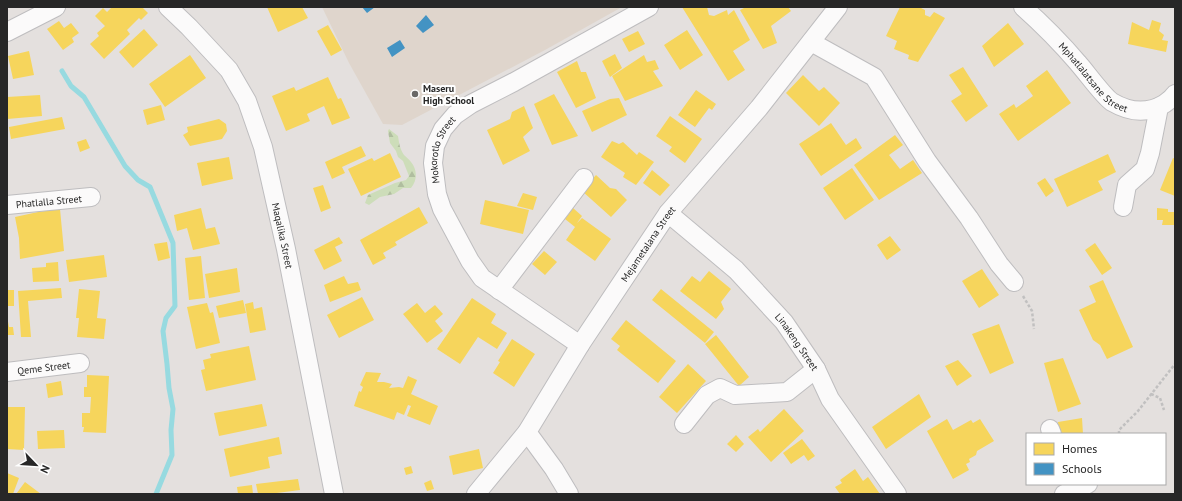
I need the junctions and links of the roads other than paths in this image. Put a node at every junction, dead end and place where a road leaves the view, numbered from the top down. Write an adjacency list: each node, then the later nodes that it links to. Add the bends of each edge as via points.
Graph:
1 (56, 7): 6 (street)
2 (168, 7): 25 (street, Maqalika Street, via 229,70 246,101 263,147 286,249)
3 (648, 7): 16 (street, Mokorotlo Street, via 471,104 443,129 435,146 433,163 437,194 442,209 470,261 482,278)
4 (838, 7): 7 (street, Mejametalana Street)
5 (1023, 7): 9 (street, Mphatlalatsane Street, via 1076,60 1111,102 1127,109 1148,111)
6 (7, 32)
7 (812, 42): 14 (street, Mejametalana Street); 15 (street, via 874,77 927,161)
8 (1175, 94): 9 (street, Mphatlalatsane Street)
9 (1159, 107): 13 (street, via 1145,169 1127,185)
10 (584, 178): 16 (street)
11 (91, 197): 12 (street, Phatlalla Street)
12 (7, 205)
13 (1123, 207)
14 (668, 213): 17 (street, Mejametalana Street); 19 (street, Linakeng Street, via 736,270 784,322)
15 (1014, 282)
16 (499, 290): 17 (street, Mokorotlo Street)
17 (580, 345): 22 (street, Mejametalana Street)
18 (80, 363): 20 (street, Qeme Street)
19 (816, 369): 21 (street, via 787,392 735,395 720,388 707,395); 28 (street, Linakeng Street, via 830,399)
20 (7, 372)
21 (684, 424)
22 (526, 432): 26 (street, Mejametalana Street); 27 (street, via 554,469)
23 (1085, 485): 24 (street)
24 (1068, 490)
25 (334, 494)
26 (476, 494)
27 (568, 494)
28 (897, 494)

